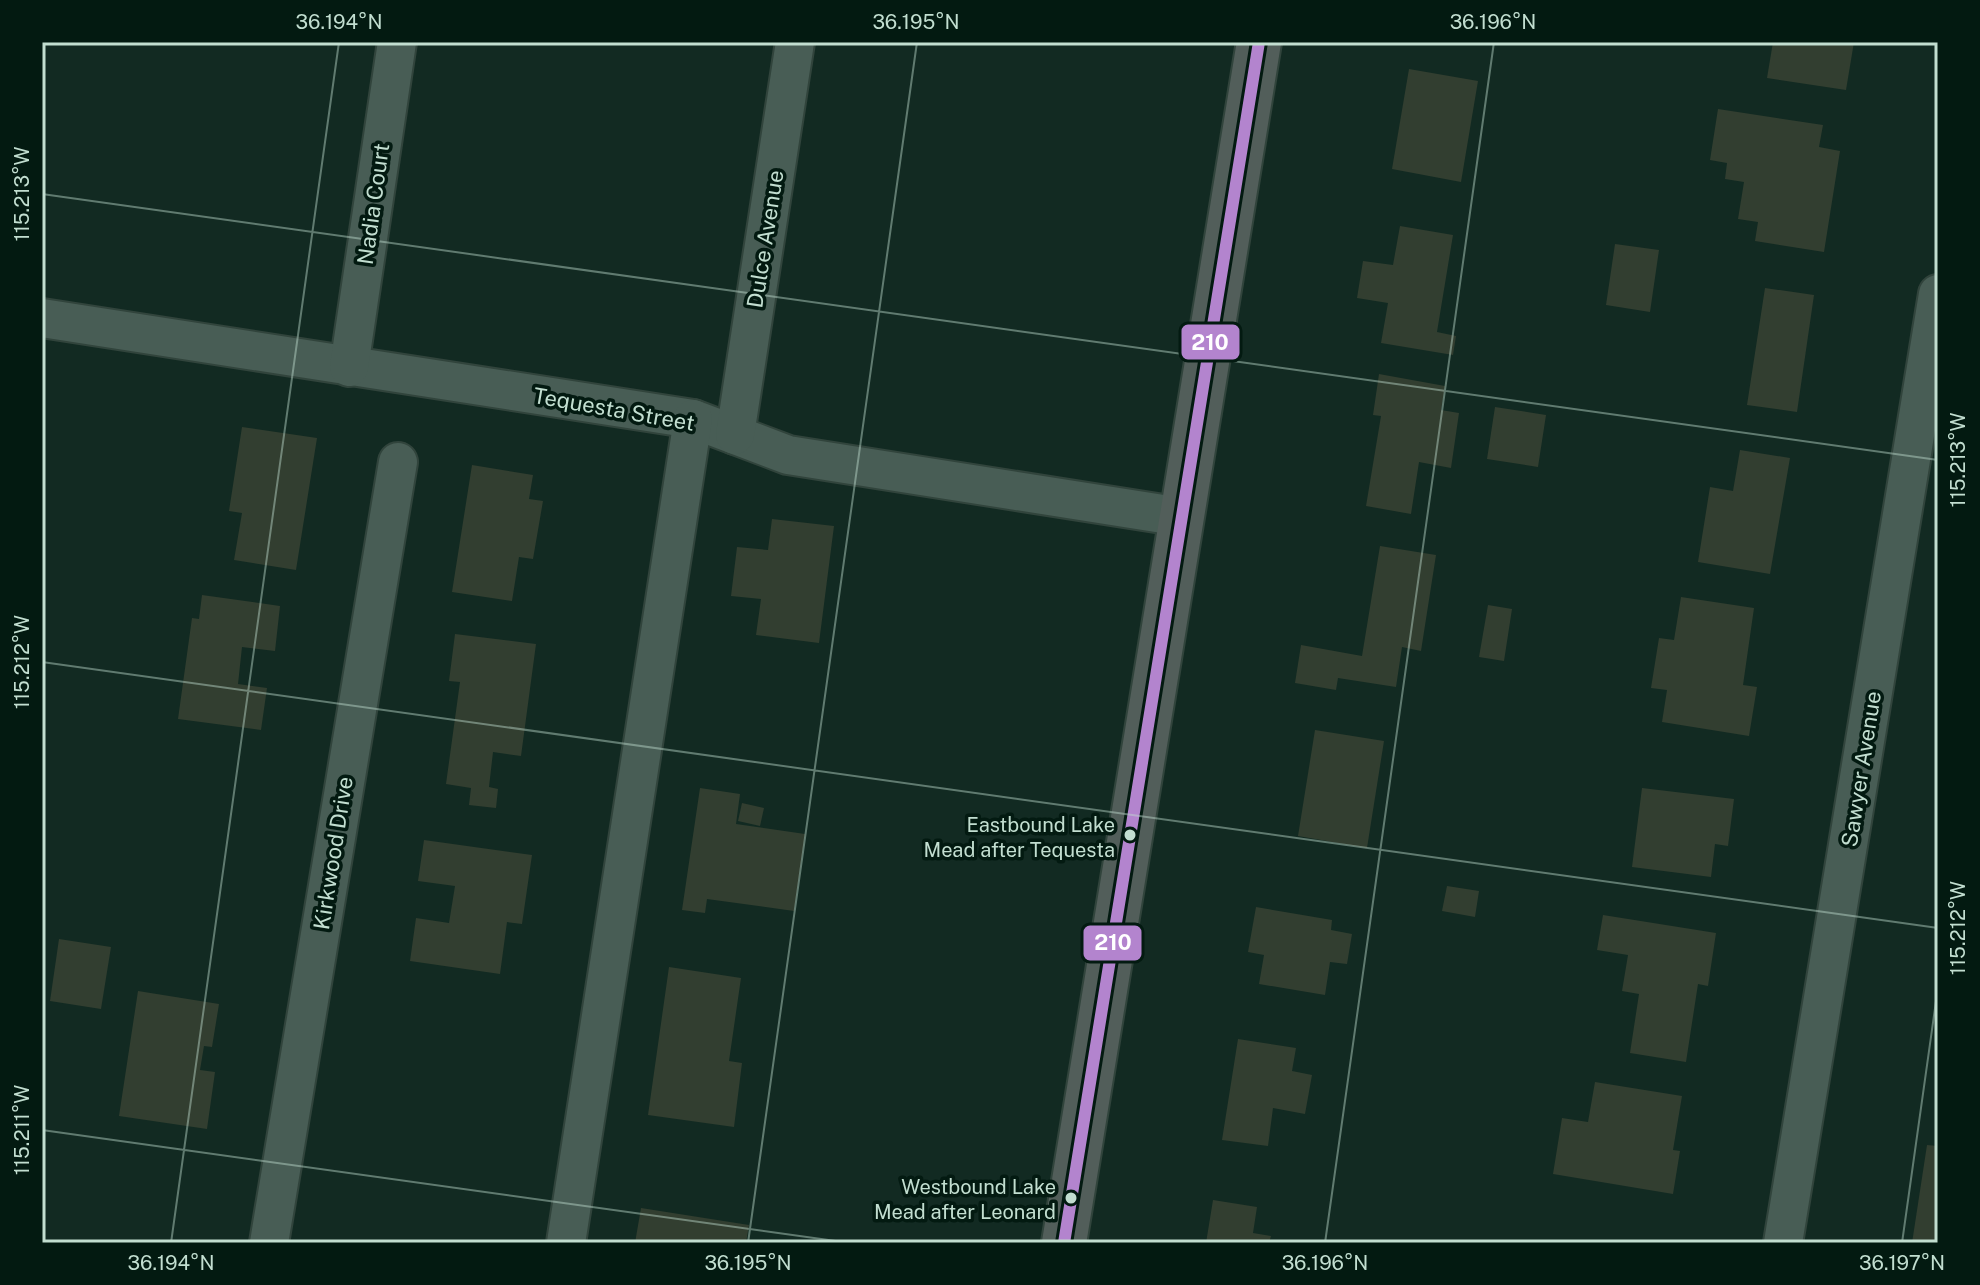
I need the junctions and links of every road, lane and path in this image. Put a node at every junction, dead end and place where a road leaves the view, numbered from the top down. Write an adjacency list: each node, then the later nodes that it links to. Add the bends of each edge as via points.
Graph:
1 (397, 42): 6 (street, Nadia Court)
2 (795, 42): 8 (street, Dulce Avenue)
3 (1259, 42): 10 (main road)
4 (1938, 294): 14 (street, Sawyer Avenue)
5 (42, 318): 6 (street, Tequesta Street)
6 (349, 367): 7 (street, Tequesta Street)
7 (693, 419): 8 (street, Tequesta Street); 12 (street)
8 (735, 435): 10 (street, Tequesta Street, via 788,455)
9 (398, 462): 11 (street, Kirkwood Drive)
10 (1182, 517): 13 (main road)
11 (269, 1243)
12 (566, 1243)
13 (1064, 1243)
14 (1783, 1243)

